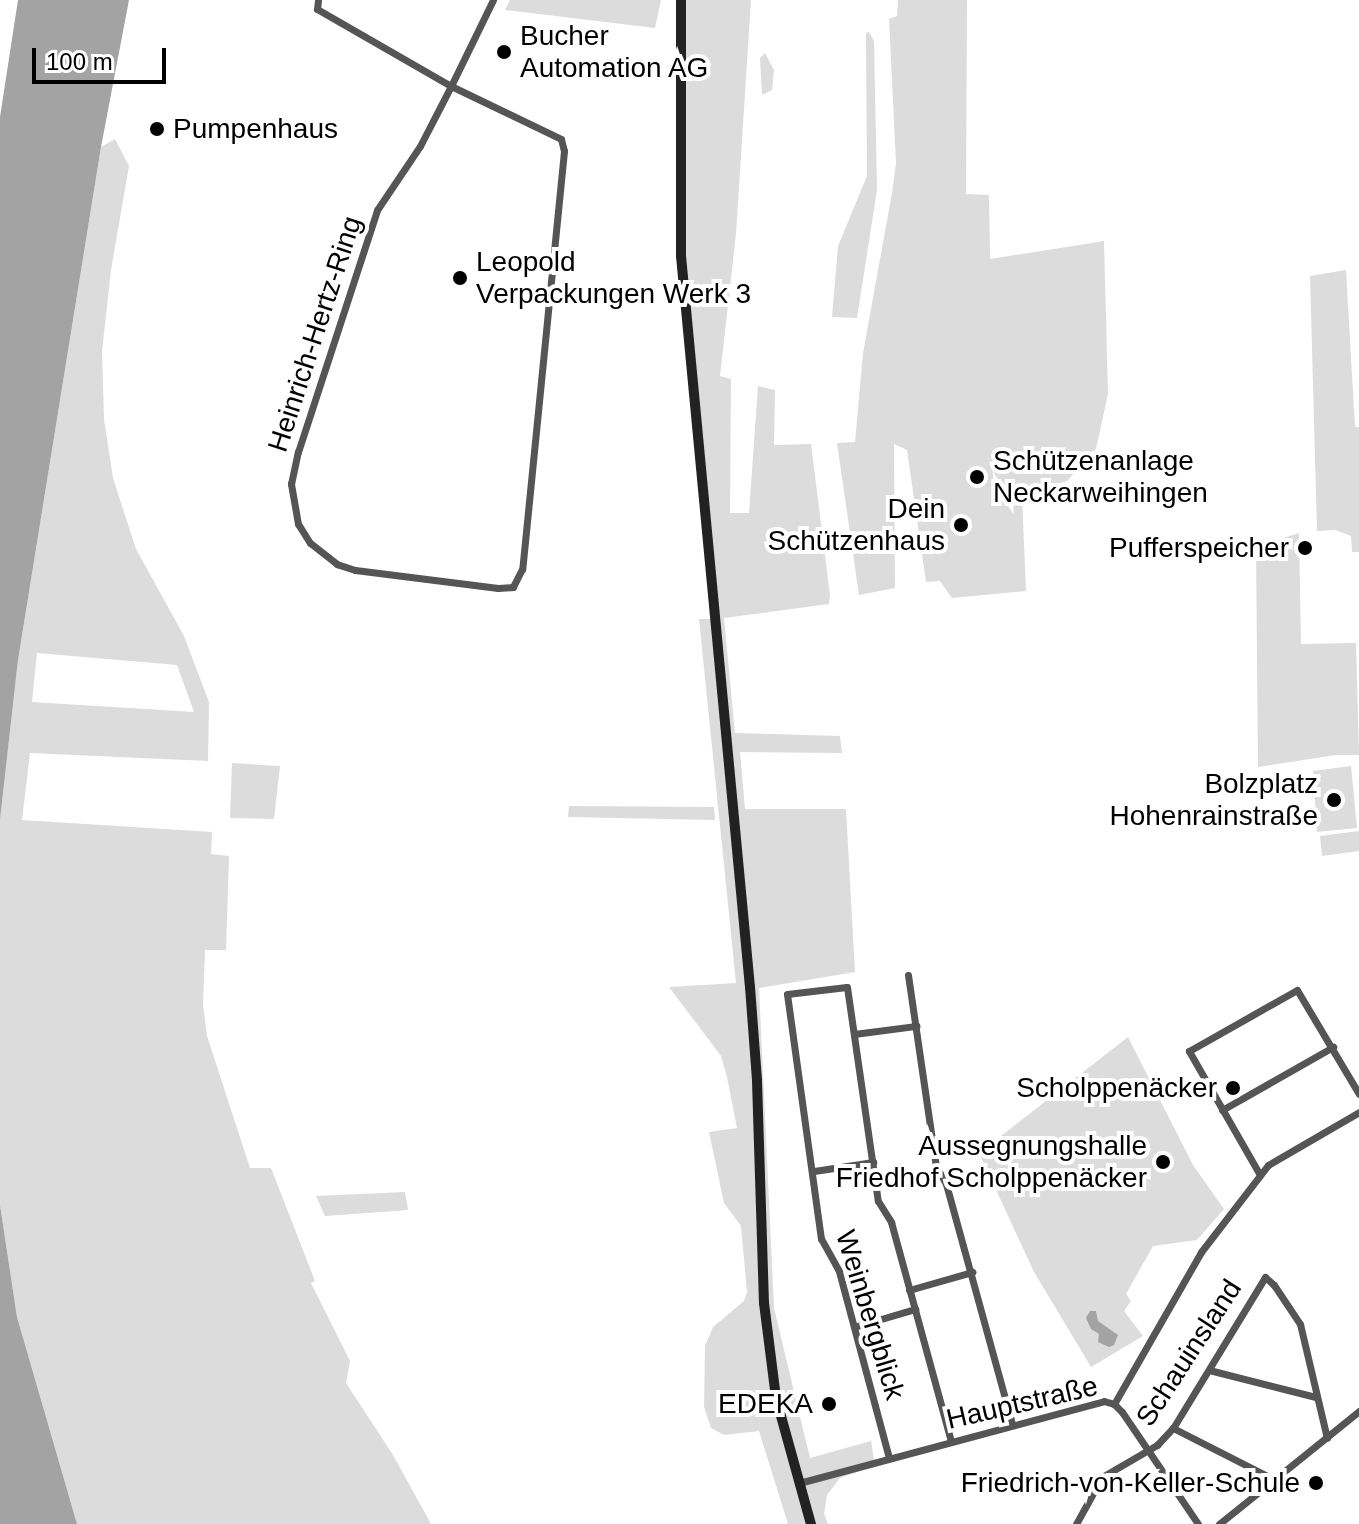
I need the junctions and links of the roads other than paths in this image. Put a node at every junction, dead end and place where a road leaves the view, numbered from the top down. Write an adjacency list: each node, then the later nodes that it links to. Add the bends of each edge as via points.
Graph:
1 (318, 0): 4 (street, via 317,9)
2 (493, 0): 4 (street)
3 (681, 0): 30 (main road, via 681,256 750,987 764,1303 776,1398)
4 (451, 86): 4 (street, Heinrich-Hertz-Ring, via 561,139 564,151 522,569 513,587 337,564 310,543 293,509 291,484 298,452 377,210 420,146)
5 (908, 975): 6 (street)
6 (916, 1026): 7 (street); 15 (street, via 936,1166)
7 (854, 1034): 12 (street); 13 (street, Weinbergblick, via 847,987 787,994)
8 (1333, 1047): 9 (street); 10 (street); 10 (street, via 1297,990 1202,1043 1189,1051)
9 (1359, 1094)
10 (1222, 1110): 14 (street)
11 (1359, 1112): 14 (street, via 1268,1165)
12 (873, 1162): 13 (street); 16 (street, via 878,1201 891,1222)
13 (814, 1171): 18 (street, Weinbergblick, via 821,1239 837,1265)
14 (1260, 1175): 21 (street, via 1201,1252)
15 (972, 1272): 16 (street); 23 (street)
16 (909, 1290): 17 (street)
17 (915, 1309): 18 (street); 26 (street)
18 (854, 1327): 28 (street, Weinbergblick)
19 (1209, 1370): 20 (street); 20 (street, Schauinsland, via 1265,1277 1300,1324); 24 (street, Schauinsland)
20 (1316, 1397): 25 (street)
21 (1114, 1404): 23 (street, Hauptstraße, via 1097,1402); 27 (street, Hauptstraße)
22 (1359, 1411): 25 (street)
23 (1012, 1424): 26 (street, Hauptstraße)
24 (1173, 1428): 27 (street, Schauinsland); 29 (street)
25 (1327, 1438): 29 (street)
26 (951, 1441): 28 (street, Hauptstraße)
27 (1147, 1450): 32 (street, Schauinsland, via 1102,1477); 33 (street, Hauptstraße)
28 (889, 1458): 30 (street, Hauptstraße)
29 (1271, 1478): 34 (street)
30 (798, 1483): 31 (main road)
31 (811, 1524)
32 (1076, 1524)
33 (1198, 1524)
34 (1219, 1524)

